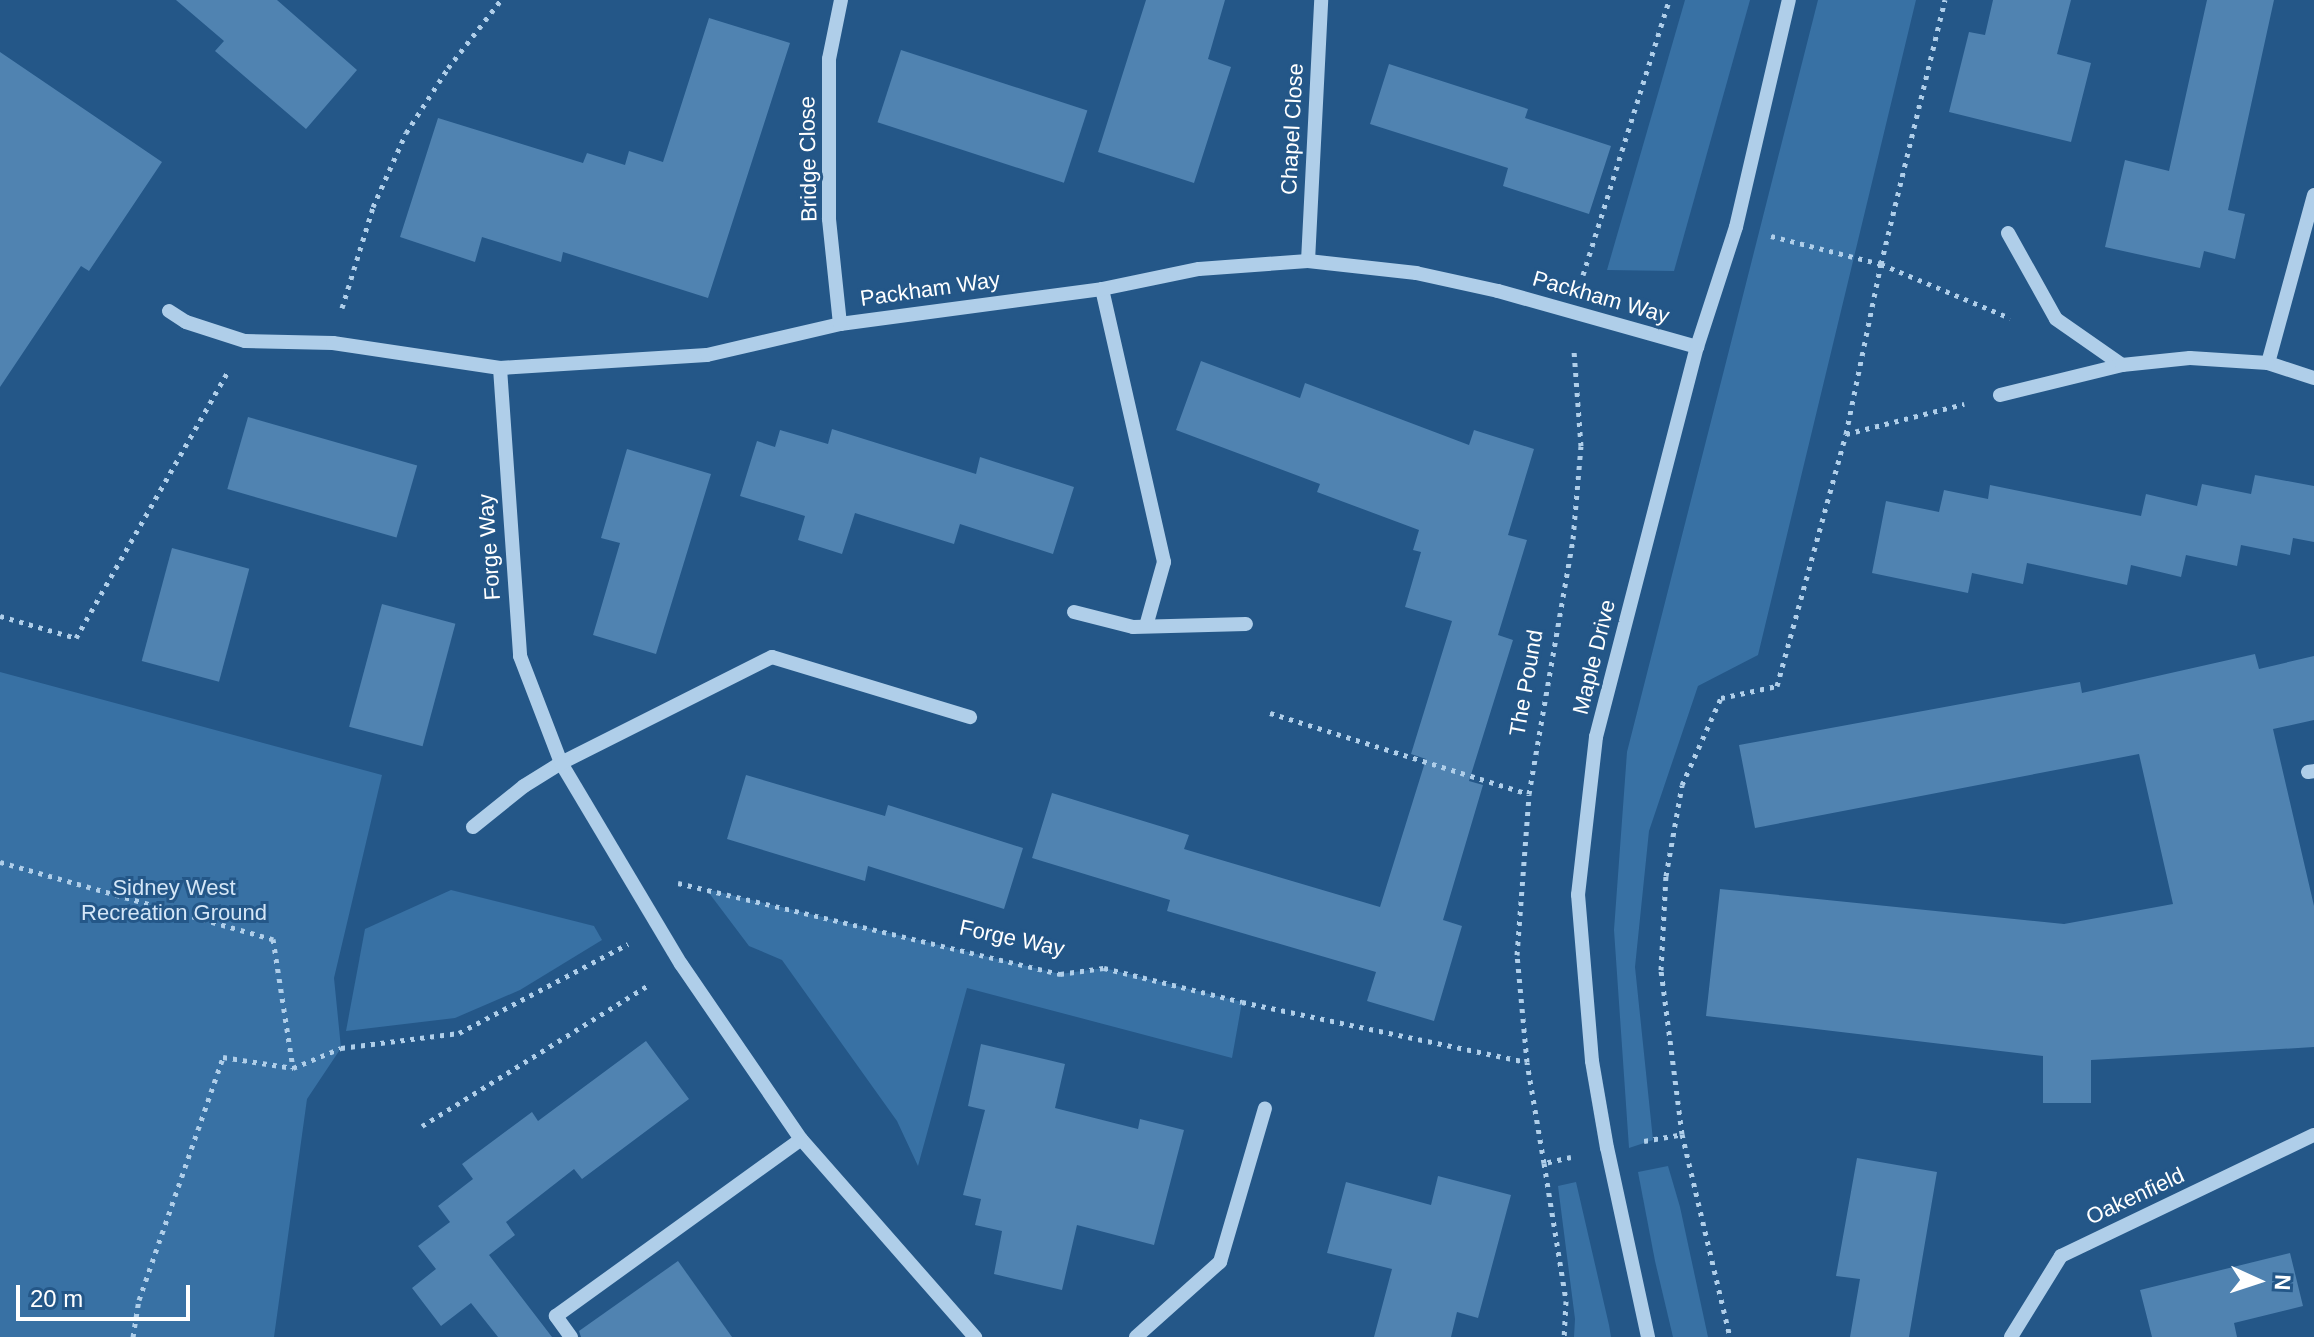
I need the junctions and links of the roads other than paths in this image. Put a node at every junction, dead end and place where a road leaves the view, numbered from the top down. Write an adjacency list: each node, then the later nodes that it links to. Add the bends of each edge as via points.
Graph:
1 (1321, 0): 6 (street, Chapel Close)
2 (1789, 0): 10 (street, Maple Drive, via 1736,227)
3 (837, 1): 9 (street, Bridge Close, via 829,59 829,219)
4 (2314, 195): 11 (street)
5 (2008, 233): 12 (street, via 2056,319)
6 (1308, 261): 7 (street, Packham Way, via 1199,269); 10 (street, Packham Way, via 1416,273)
7 (1102, 289): 9 (street, Packham Way); 18 (street, via 1164,562)
8 (169, 311): 13 (street, Packham Way, via 245,341 333,343)
9 (840, 324): 13 (street, Packham Way, via 707,355)
10 (1697, 347): 28 (street, Maple Drive, via 1596,737 1578,895 1592,1061)
11 (2268, 363): 12 (street, via 2190,358); 14 (street)
12 (2122, 365): 15 (street)
13 (500, 368): 20 (street, Forge Way, via 520,656)
14 (2314, 378)
15 (2000, 395)
16 (1074, 612): 18 (street)
17 (1246, 624): 18 (street)
18 (1146, 626)
19 (970, 717): 20 (street, via 772,657)
20 (561, 763): 21 (street); 24 (street, Forge Way, via 681,964)
21 (473, 827)
22 (1265, 1108): 27 (street, via 1220,1262)
23 (2314, 1135): 29 (street, Oakenfield, via 2061,1256)
24 (801, 1139): 25 (street, via 556,1316); 26 (street, Forge Way)
25 (571, 1337)
26 (975, 1337)
27 (1136, 1337)
28 (1648, 1337)
29 (2011, 1337)

